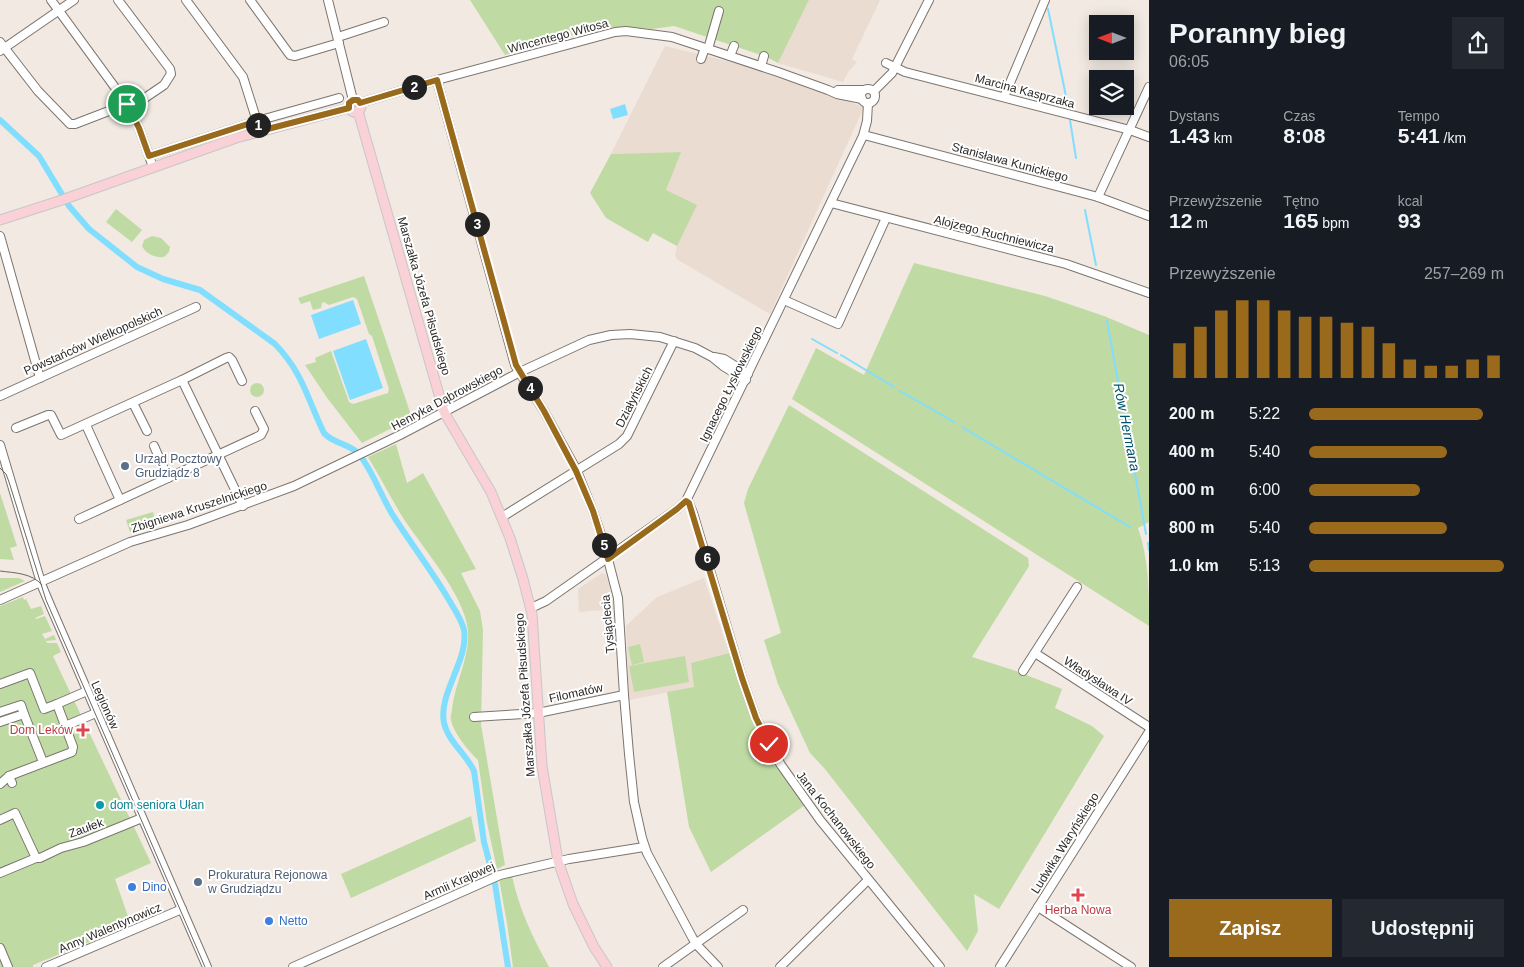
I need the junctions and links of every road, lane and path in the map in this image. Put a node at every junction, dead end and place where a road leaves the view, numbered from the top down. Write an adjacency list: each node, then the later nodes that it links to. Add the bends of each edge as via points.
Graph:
1 (50, 0): 9 (street)
2 (74, 0): 9 (street)
3 (118, 0): 31 (street, via 171,74 164,84)
4 (186, 0): 32 (street, via 243,77)
5 (250, 0): 12 (street, via 290,55)
6 (328, 0): 12 (street, Marszałka Józefa Piłsudskiego)
7 (928, 0): 21 (street)
8 (1045, 0): 27 (street)
9 (58, 11): 14 (street); 31 (street)
10 (719, 11): 15 (street)
11 (384, 22): 12 (street)
12 (338, 40): 30 (street, Marszałka Józefa Piłsudskiego)
13 (734, 46): 16 (street)
14 (2, 47): 31 (street, via 70,124)
15 (707, 48): 16 (street, Wincentego Witosa); 18 (street); 22 (street, Wincentego Witosa, via 662,35 620,32)
16 (730, 56): 20 (street, Wincentego Witosa)
17 (764, 56): 20 (street)
18 (701, 59)
19 (886, 63): 21 (street, Marcina Kasprzaka)
20 (761, 66): 24 (street, Wincentego Witosa)
21 (896, 68): 26 (street); 27 (street, Marcina Kasprzaka)
22 (437, 80): 30 (street, Wincentego Witosa); 49 (street, Tysiąclecia, via 511,351)
23 (1149, 87): 33 (street)
24 (828, 90): 25 (street, Wincentego Witosa); 29 (street, Wincentego Witosa)
25 (863, 90): 26 (street, via 870,88); 29 (street, via 861,94)
26 (874, 91): 29 (street, via 874,100)
27 (1004, 97): 33 (street, Marcina Kasprzaka)
28 (339, 98): 32 (street)
29 (865, 101): 35 (street, Ignacego Łyskowskiego, via 867,122)
30 (355, 105): 34 (main road); 57 (main road, Marszałka Józefa Piłsudskiego)
31 (129, 106): 37 (street)
32 (257, 121): 34 (street); 37 (street)
33 (1130, 130): 36 (street, Marcina Kasprzaka); 39 (street)
34 (260, 131): 38 (main road)
35 (864, 135): 39 (street, Stanisława Kunickiego); 40 (street, Ignacego Łyskowskiego)
36 (1149, 137)
37 (149, 156): 38 (street)
38 (153, 167): 43 (main road)
39 (1098, 197): 41 (street, Stanisława Kunickiego)
40 (831, 203): 42 (street, Alojzego Ruchniewicza); 46 (street, Ignacego Łyskowskiego)
41 (1149, 216)
42 (886, 218): 45 (street, Alojzego Ruchniewicza, via 1066,264); 46 (street, via 838,324)
43 (0, 220)
44 (0, 236): 51 (street)
45 (1149, 293)
46 (784, 300): 50 (street, Ignacego Łyskowskiego)
47 (196, 307): 51 (street, Powstańców Wielkopolskich)
48 (674, 341): 49 (street, Henryka Dąbrowskiego, via 645,334 611,335 578,344); 50 (street, Henryka Dąbrowskiego, via 695,348); 66 (street, Działyńskich, via 627,436 620,444)
49 (520, 372): 57 (street, Henryka Dąbrowskiego); 66 (street, Tysiąclecia)
50 (747, 377): 69 (street, Ignacego Łyskowskiego)
51 (40, 378): 54 (street, Powstańców Wielkopolskich)
52 (182, 380): 53 (street, via 229,357); 55 (street); 65 (street)
53 (242, 381)
54 (0, 396)
55 (133, 403): 58 (street); 60 (street)
56 (255, 411): 65 (street, via 263,433)
57 (444, 412): 63 (street, Henryka Dąbrowskiego); 71 (main road, Marszałka Józefa Piłsudskiego)
58 (86, 425): 59 (street, via 61,436 51,415 48,415); 68 (street)
59 (16, 428)
60 (147, 431)
61 (0, 445): 64 (street, Legionów)
62 (154, 446): 67 (street)
63 (363, 453): 70 (street, Zbigniewa Kruszelnickiego)
64 (1, 455): 74 (street, Legionów)
65 (218, 456): 67 (street); 70 (street)
66 (576, 471): 71 (street, Działyńskich); 73 (street, Tysiąclecia)
67 (168, 478): 68 (street)
68 (120, 500): 72 (street)
69 (686, 501): 73 (street, Ignacego Łyskowskiego); 101 (street, Jana Kochanowskiego, via 694,513 756,718 817,822)
70 (243, 506): 74 (street, Zbigniewa Kruszelnickiego, via 130,542)
71 (502, 517): 77 (main road, Marszałka Józefa Piłsudskiego)
72 (79, 519)
73 (608, 559): 77 (street, Ignacego Łyskowskiego, via 546,602); 82 (street, Tysiąclecia, via 618,598)
74 (42, 582): 76 (street, Zbigniewa Kruszelnickiego); 81 (street, Legionów)
75 (1077, 587): 78 (street)
76 (0, 600)
77 (531, 608): 86 (main road, Marszałka Józefa Piłsudskiego)
78 (1035, 653): 79 (street); 91 (street, Władysława IV)
79 (1023, 671)
80 (0, 684): 83 (street, via 30,673 44,709)
81 (87, 691): 83 (street); 85 (street, Legionów)
82 (624, 695): 86 (street, Filomatów); 97 (street, Tysiąclecia, via 634,802)
83 (57, 704): 90 (street)
84 (0, 712): 87 (street, via 21,705)
85 (96, 713): 90 (street); 95 (street, Legionów)
86 (538, 713): 88 (street, Filomatów); 99 (main road, Marszałka Józefa Piłsudskiego, via 543,777)
87 (24, 714): 89 (street); 93 (street)
88 (474, 717)
89 (0, 722)
90 (65, 726): 93 (street, via 73,751)
91 (1149, 727)
92 (1149, 732): 102 (street, Ludwika Waryńskiego)
93 (43, 762): 94 (street)
94 (0, 784)
95 (142, 818): 98 (street, Zaułek); 103 (street, Legionów)
96 (0, 820): 98 (street, via 15,813)
97 (644, 847): 99 (street, Armii Krajowej); 105 (street, Tysiąclecia)
98 (36, 858): 100 (street, Zaułek)
99 (558, 861): 111 (street, Armii Krajowej, via 491,878); 112 (main road, Marszałka Józefa Piłsudskiego, via 573,904)
100 (0, 873)
101 (868, 880): 115 (street); 116 (street, Jana Kochanowskiego)
102 (1038, 907): 117 (street, Ludwika Waryńskiego); 118 (street)
103 (182, 909): 107 (street, Anny Walentynowicz); 110 (street, Legionów)
104 (743, 910): 105 (street)
105 (696, 944): 113 (street); 114 (street, Tysiąclecia)
106 (0, 948): 108 (street)
107 (63, 964): 109 (street, Anny Walentynowicz)
108 (8, 967)
109 (46, 967)
110 (207, 967)
111 (293, 967)
112 (607, 967)
113 (663, 967)
114 (718, 967)
115 (780, 967)
116 (940, 967)
117 (1000, 967)
118 (1131, 967)

